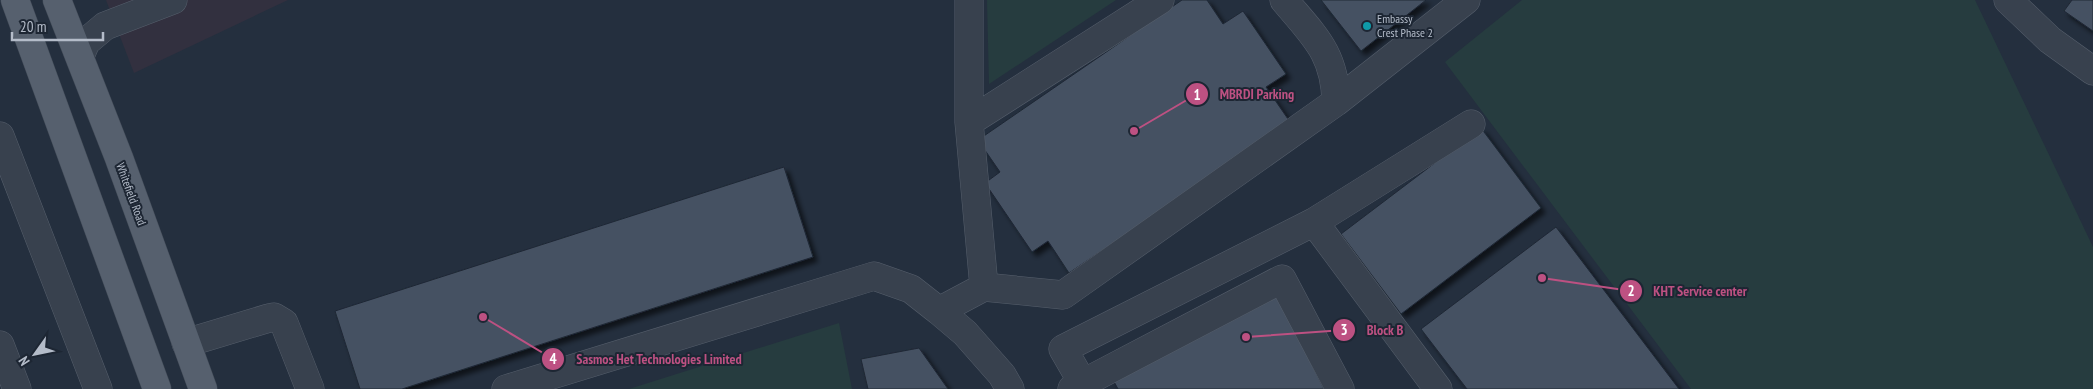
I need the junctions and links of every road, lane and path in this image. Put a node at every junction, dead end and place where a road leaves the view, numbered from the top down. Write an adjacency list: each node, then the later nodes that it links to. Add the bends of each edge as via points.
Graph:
1 (15, 0): 24 (main road)
2 (58, 0): 10 (main road, Whitefield Road)
3 (173, 0): 10 (street, via 105,26 86,42)
4 (969, 0): 13 (street)
5 (1160, 0): 13 (street)
6 (1284, 0): 12 (street, via 1329,60 1334,73)
7 (1466, 0): 12 (street)
8 (2008, 0): 9 (street)
9 (2033, 10): 11 (street, via 2050,40)
10 (80, 56): 19 (main road, Whitefield Road)
11 (2093, 71)
12 (1336, 102): 17 (street, via 1063,295)
13 (969, 122): 17 (street)
14 (1471, 124): 16 (street)
15 (0, 136): 23 (street)
16 (1314, 222): 21 (street, via 1062,349); 30 (street)
17 (984, 287): 18 (street)
18 (939, 311): 27 (street, via 911,289 874,276); 28 (street, via 965,333)
19 (186, 343): 25 (main road, Whitefield Road); 26 (street, via 269,318 280,319)
20 (0, 345): 22 (street)
21 (1080, 387): 29 (street, via 1282,280)
22 (17, 389)
23 (98, 389)
24 (157, 389)
25 (203, 389)
26 (310, 389)
27 (506, 389)
28 (1010, 389)
29 (1340, 389)
30 (1438, 389)

